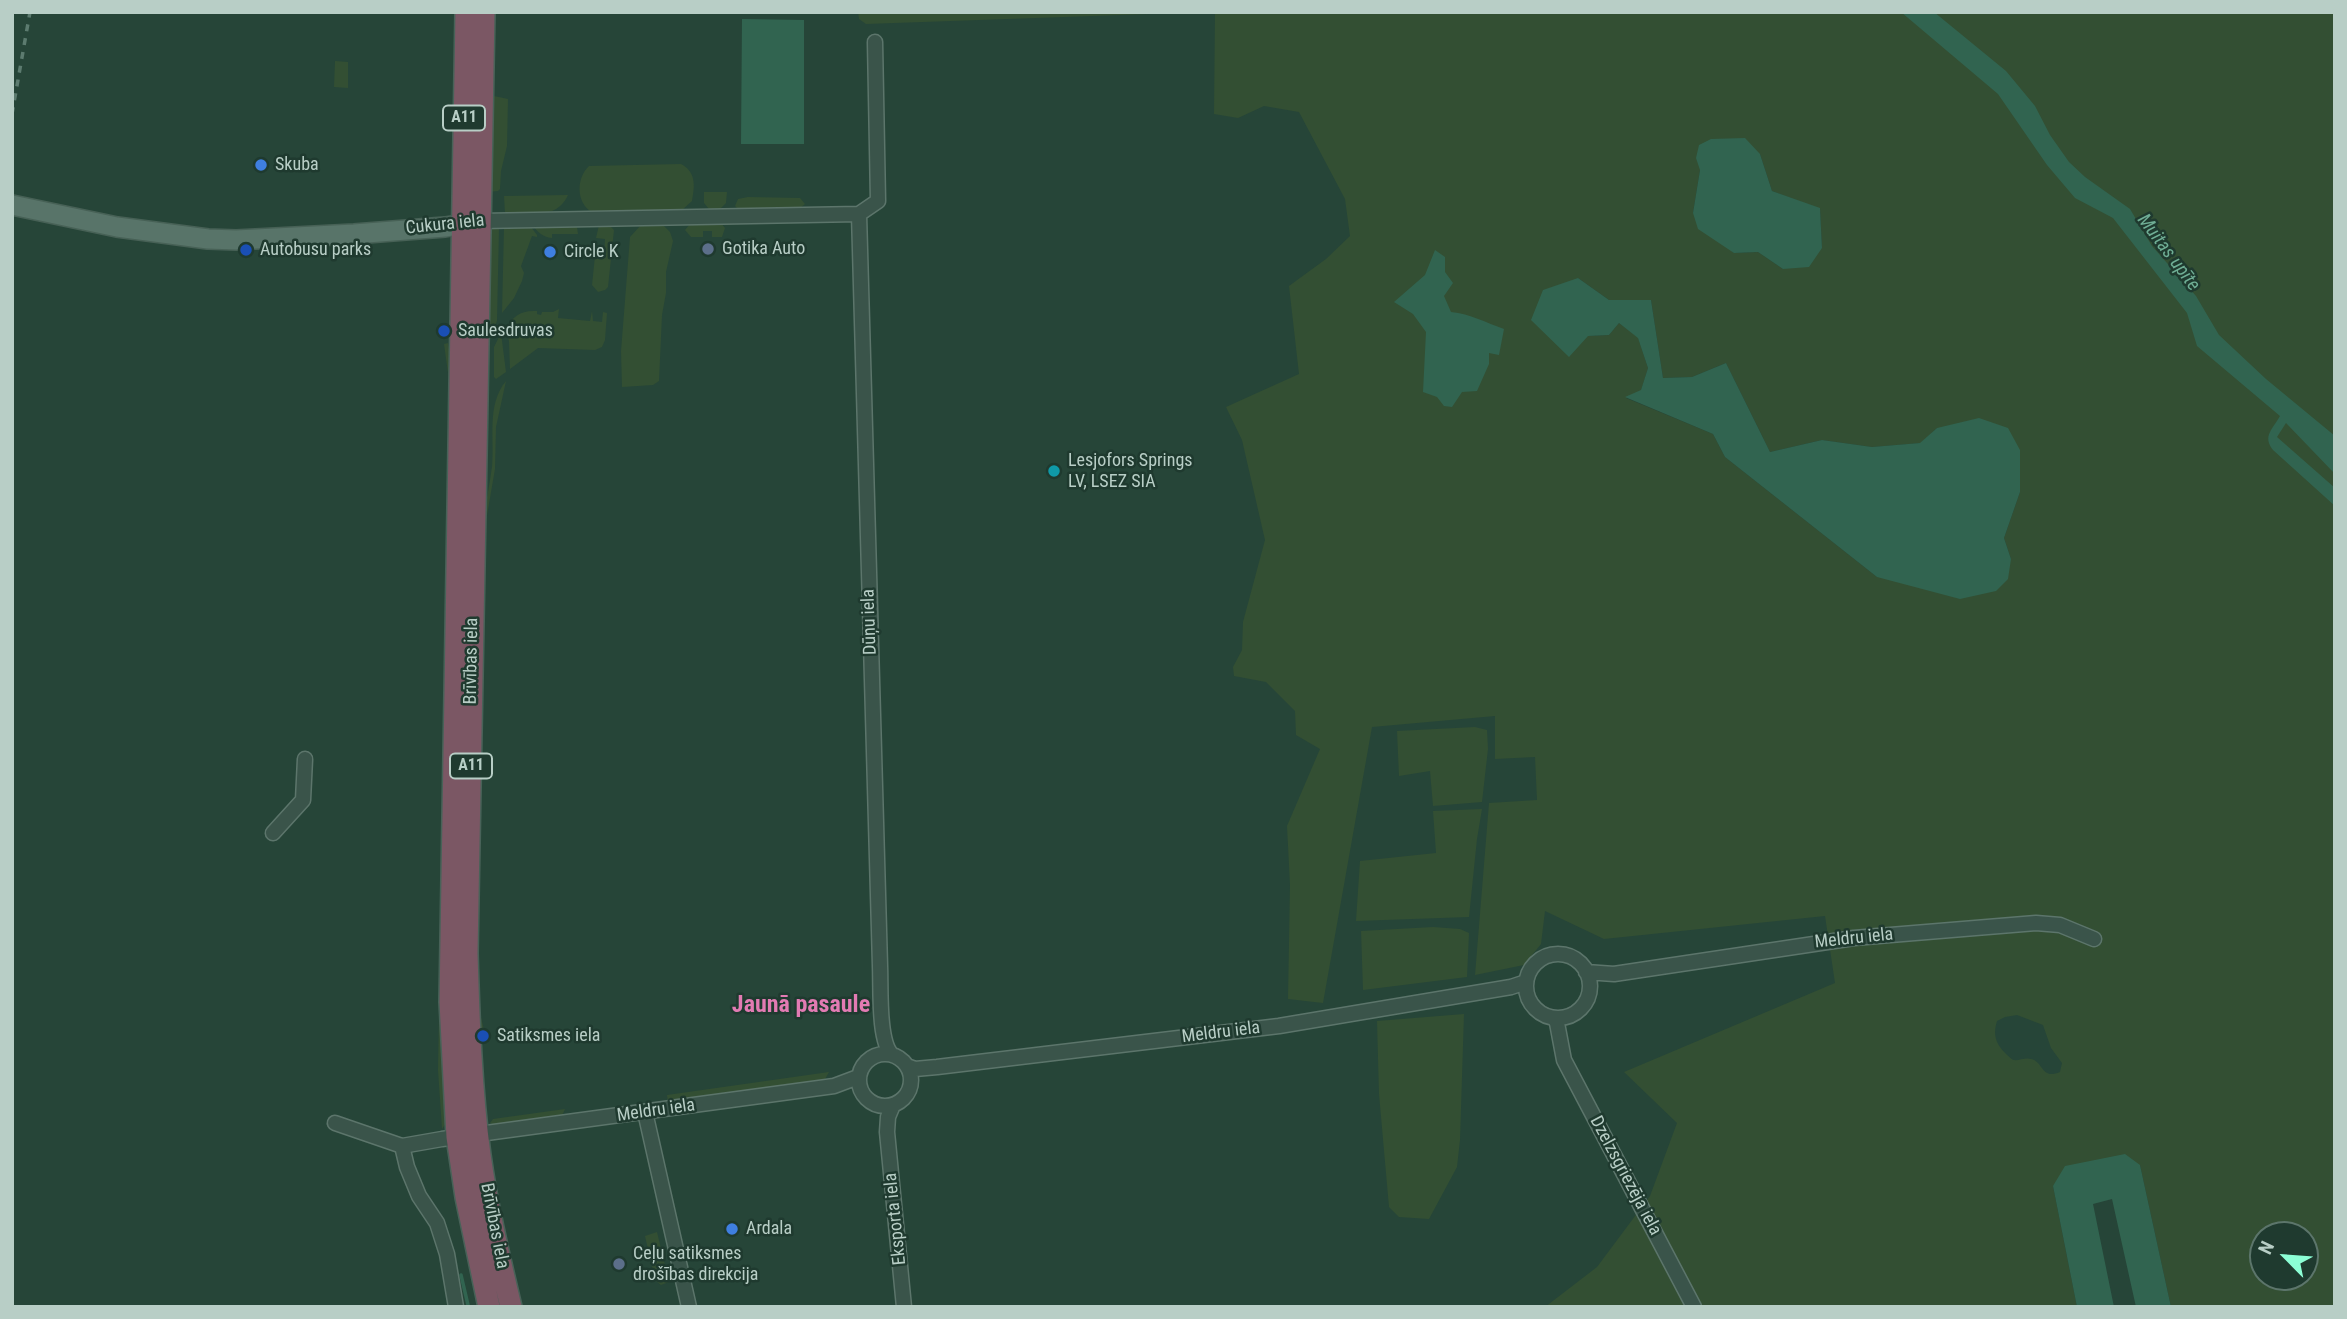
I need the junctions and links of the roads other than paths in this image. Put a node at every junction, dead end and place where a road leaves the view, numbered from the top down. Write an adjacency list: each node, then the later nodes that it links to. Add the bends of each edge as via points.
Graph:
1 (466, 12): 6 (highway, Brīvības iela / A11)
2 (484, 12): 6 (highway, Brīvības iela / A11)
3 (875, 42): 5 (street, via 878,201)
4 (12, 205): 6 (main road, Cukura iela, via 117,227 208,239 341,235)
5 (859, 214): 6 (street, Cukura iela); 13 (street, Dūņu iela)
6 (471, 222): 27 (highway, Brīvības iela / A11)
7 (304, 759): 8 (street, via 303,800)
8 (273, 833)
9 (2094, 939): 10 (street, Meldru iela, via 2060,925 2036,923 1854,937)
10 (1587, 978): 11 (street, via 1569,956 1549,955 1532,966); 12 (street, via 1588,996 1583,1005)
11 (1527, 989): 12 (street, via 1539,1012); 17 (street, Meldru iela, via 1504,988 1279,1026)
12 (1561, 1017): 34 (street, Dzelzsgriezēja iela, via 1564,1060)
13 (883, 1030): 14 (street, Dūņu iela); 15 (street, Dūņu iela)
14 (892, 1055): 15 (street); 16 (street)
15 (874, 1056): 18 (street)
16 (907, 1066): 17 (street, Meldru iela); 19 (street)
17 (937, 1067): 19 (street, Meldru iela)
18 (858, 1077): 20 (street, Meldru iela); 21 (street)
19 (911, 1083): 23 (street, Meldru iela, via 907,1095)
20 (834, 1086): 21 (street, Meldru iela); 24 (street, Meldru iela)
21 (861, 1093): 22 (street, Meldru iela)
22 (874, 1104): 23 (street); 26 (street, Eksporta iela)
23 (893, 1105): 26 (street, Eksporta iela)
24 (645, 1112): 27 (street, Meldru iela); 32 (street)
25 (335, 1123): 28 (street)
26 (887, 1132): 33 (street, Eksporta iela)
27 (467, 1136): 28 (street, Meldru iela); 30 (highway, Brīvības iela / A11, via 466,1197); 31 (highway, Brīvības iela / A11)
28 (402, 1146): 29 (street, via 419,1196 437,1223)
29 (456, 1307)
30 (489, 1307)
31 (511, 1307)
32 (689, 1307)
33 (904, 1307)
34 (1694, 1307)

